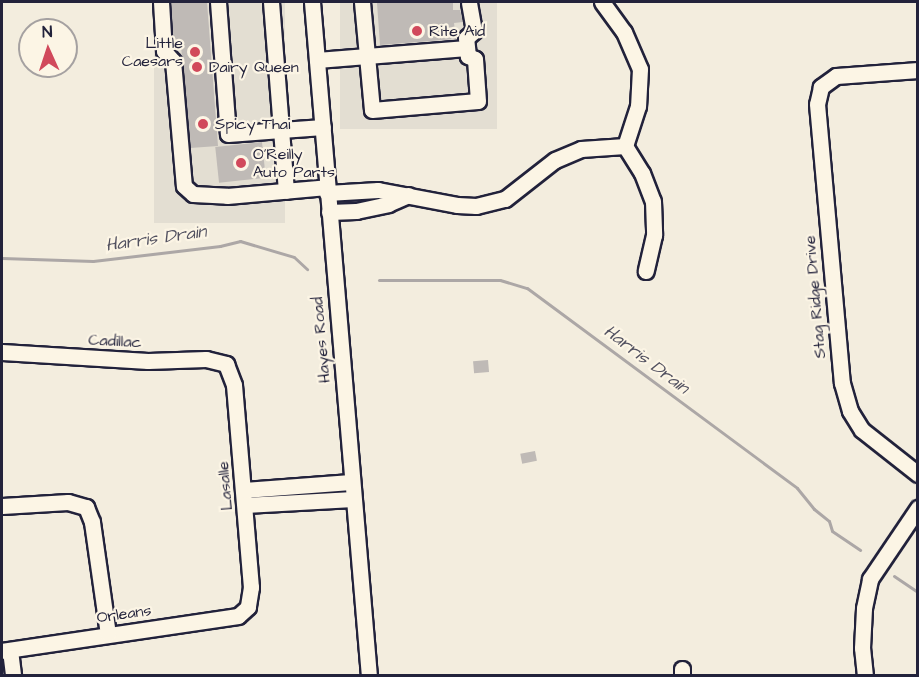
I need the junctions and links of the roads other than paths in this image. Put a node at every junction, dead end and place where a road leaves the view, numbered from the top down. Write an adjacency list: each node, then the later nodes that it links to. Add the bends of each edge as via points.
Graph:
1 (161, 2): 16 (street, via 164,51 173,61 184,186 193,194 215,196)
2 (218, 2): 13 (street, via 228,134)
3 (271, 2): 13 (street)
4 (312, 2): 10 (street, Hayes Road)
5 (362, 2): 9 (street)
6 (470, 2): 8 (street, via 474,31 466,38)
7 (602, 2): 14 (street, via 624,32 640,69 638,106)
8 (467, 48): 9 (street); 9 (street, via 468,56 475,59 478,101 395,109 372,110)
9 (367, 56): 10 (street)
10 (317, 60): 12 (street, Hayes Road)
11 (918, 70): 22 (street, Stag Ridge Drive, via 837,76 820,87 817,104 842,383 850,411 862,430)
12 (323, 127): 13 (street); 15 (street, Hayes Road)
13 (281, 130): 16 (street)
14 (625, 146): 17 (street, via 581,149 555,160 505,199 476,206); 19 (street, via 642,173 652,201 654,234)
15 (327, 190): 16 (street); 17 (street, via 378,190); 18 (street, Hayes Road)
16 (286, 191)
17 (408, 195): 18 (street, via 388,204)
18 (329, 212): 23 (street, Hayes Road)
19 (646, 270)
20 (2, 352): 21 (street, Cadillac, via 148,361 206,359)
21 (226, 364): 24 (street, Lasalle, via 234,385)
22 (918, 474)
23 (351, 482): 24 (street); 25 (street, Hayes Road)
24 (244, 490): 26 (street, Lasalle)
25 (352, 499): 26 (street); 33 (street, Hayes Road)
26 (245, 505): 29 (street, Lasalle, via 251,587)
27 (2, 506): 30 (street, via 68,502 86,507 92,522)
28 (918, 508): 34 (street, via 870,579 862,648)
29 (248, 607): 30 (street, Orleans, via 242,614 230,617)
30 (108, 634): 31 (street, Orleans)
31 (6, 651): 32 (street)
32 (13, 675)
33 (369, 675)
34 (866, 675)

